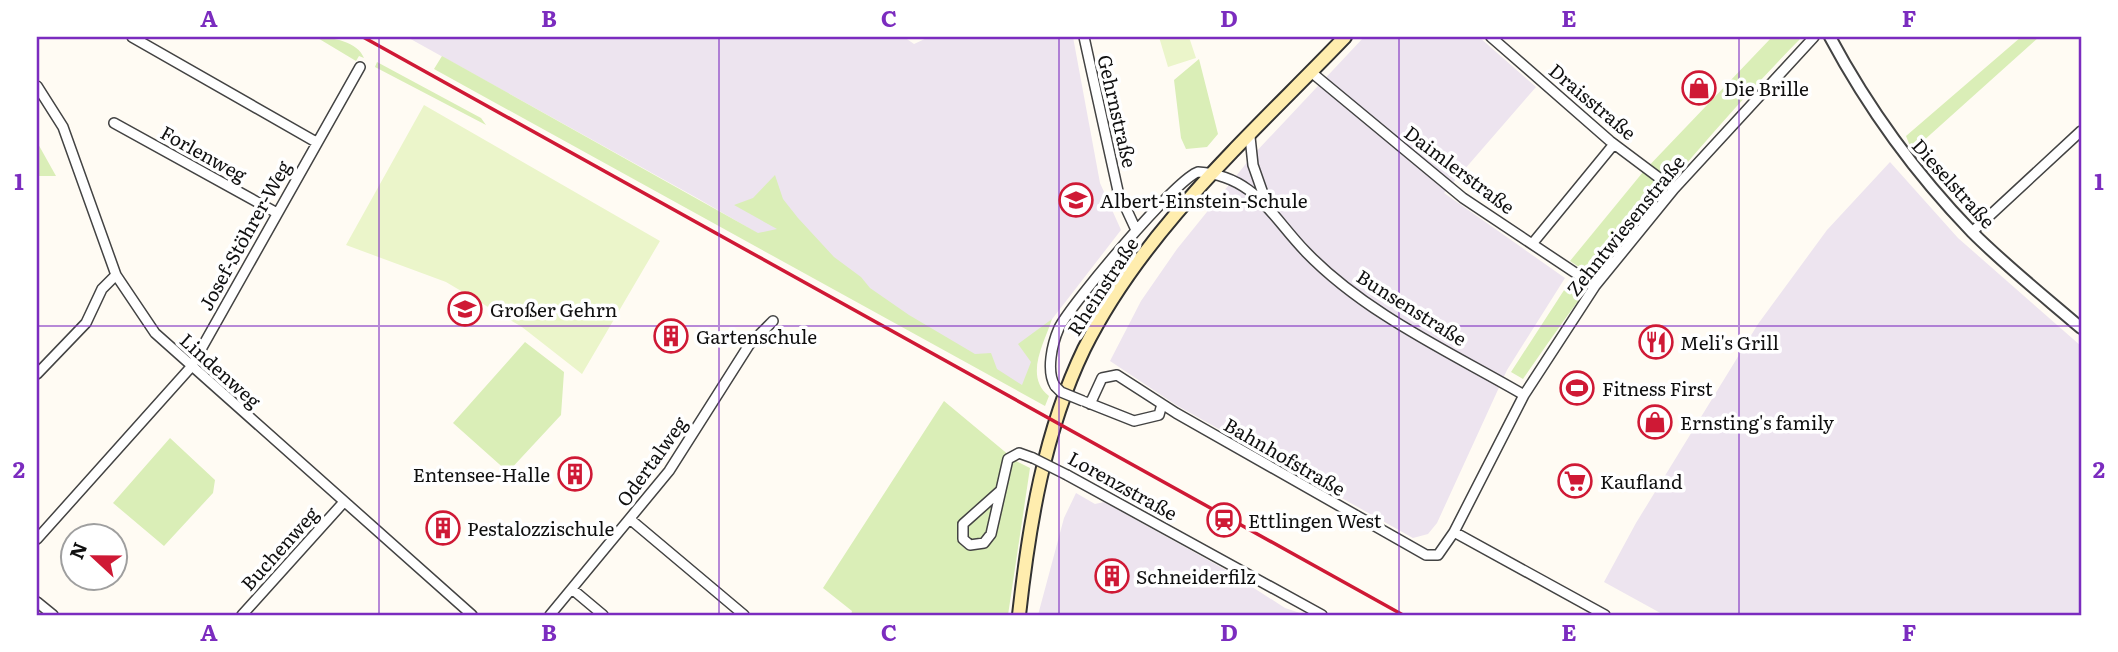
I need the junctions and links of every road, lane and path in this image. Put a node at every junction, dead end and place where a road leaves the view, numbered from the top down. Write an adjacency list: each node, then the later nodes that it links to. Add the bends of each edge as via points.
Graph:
1 (132, 37): 13 (street)
2 (1084, 37): 19 (street, Gehrnstraße, via 1118,191)
3 (1345, 37): 8 (main road, Rheinstraße)
4 (1491, 37): 14 (street, Draisstraße)
5 (1814, 37): 16 (street, Zehntwiesenstraße)
6 (1830, 37): 20 (street, Dieselstraße, via 1894,141)
7 (360, 66): 13 (street, Josef-Stöhrer-Weg)
8 (1311, 72): 12 (main road, Rheinstraße); 21 (street, Daimlerstraße, via 1463,198)
9 (37, 86): 22 (street, Lindenweg, via 63,127)
10 (114, 123): 18 (street, Forlenweg)
11 (2081, 131): 20 (street)
12 (1250, 137): 15 (main road, Rheinstraße); 17 (street, Bunsenstraße, via 1252,164)
13 (316, 142): 18 (street, Josef-Stöhrer-Weg)
14 (1614, 144): 16 (street, Draisstraße); 21 (street)
15 (1212, 176): 17 (street, Bunsenstraße, via 1237,182); 19 (street, Rheinstraße, via 1193,173); 44 (main road, Rheinstraße, via 1157,237 1084,350 1037,490)
16 (1674, 190): 23 (street, Zehntwiesenstraße)
17 (1266, 202): 28 (street, Bunsenstraße, via 1306,252 1351,292)
18 (277, 213): 26 (street, Josef-Stöhrer-Weg)
19 (1136, 230): 29 (street, Rheinstraße, bridge, via 1075,302 1058,330 1050,365 1055,386)
20 (1972, 232): 25 (street, Dieselstraße)
21 (1532, 244): 23 (street, Daimlerstraße)
22 (116, 275): 26 (street, Lindenweg, via 155,333); 27 (street, via 102,289 86,323)
23 (1595, 286): 28 (street, Zehntwiesenstraße)
24 (773, 321): 33 (street, Odertalweg, via 749,345 669,471)
25 (2081, 328)
26 (191, 367): 32 (street, Lindenweg); 35 (street, Josef-Stöhrer-Weg)
27 (37, 374)
28 (1524, 395): 34 (street, Zehntwiesenstraße)
29 (1087, 402): 30 (street, via 1133,421 1159,415); 30 (street, Bahnhofstraße, via 1102,379 1117,375)
30 (1162, 404): 34 (street, Bahnhofstraße, via 1426,555 1438,555)
31 (1000, 491): 31 (street, Lorenzstraße, via 963,524 961,534 967,542 976,545 988,540); 45 (street, Lorenzstraße, bridge, via 1008,459 1019,453 1033,458)
32 (343, 503): 39 (street, Buchenweg); 40 (street, Lindenweg)
33 (631, 520): 36 (street, Odertalweg); 43 (street)
34 (1454, 532): 46 (street)
35 (37, 539)
36 (572, 589): 41 (street, Odertalweg); 42 (street)
37 (37, 602): 38 (street)
38 (53, 615)
39 (242, 615)
40 (472, 615)
41 (550, 615)
42 (603, 615)
43 (744, 615)
44 (1019, 615)
45 (1322, 615)
46 (1605, 615)

